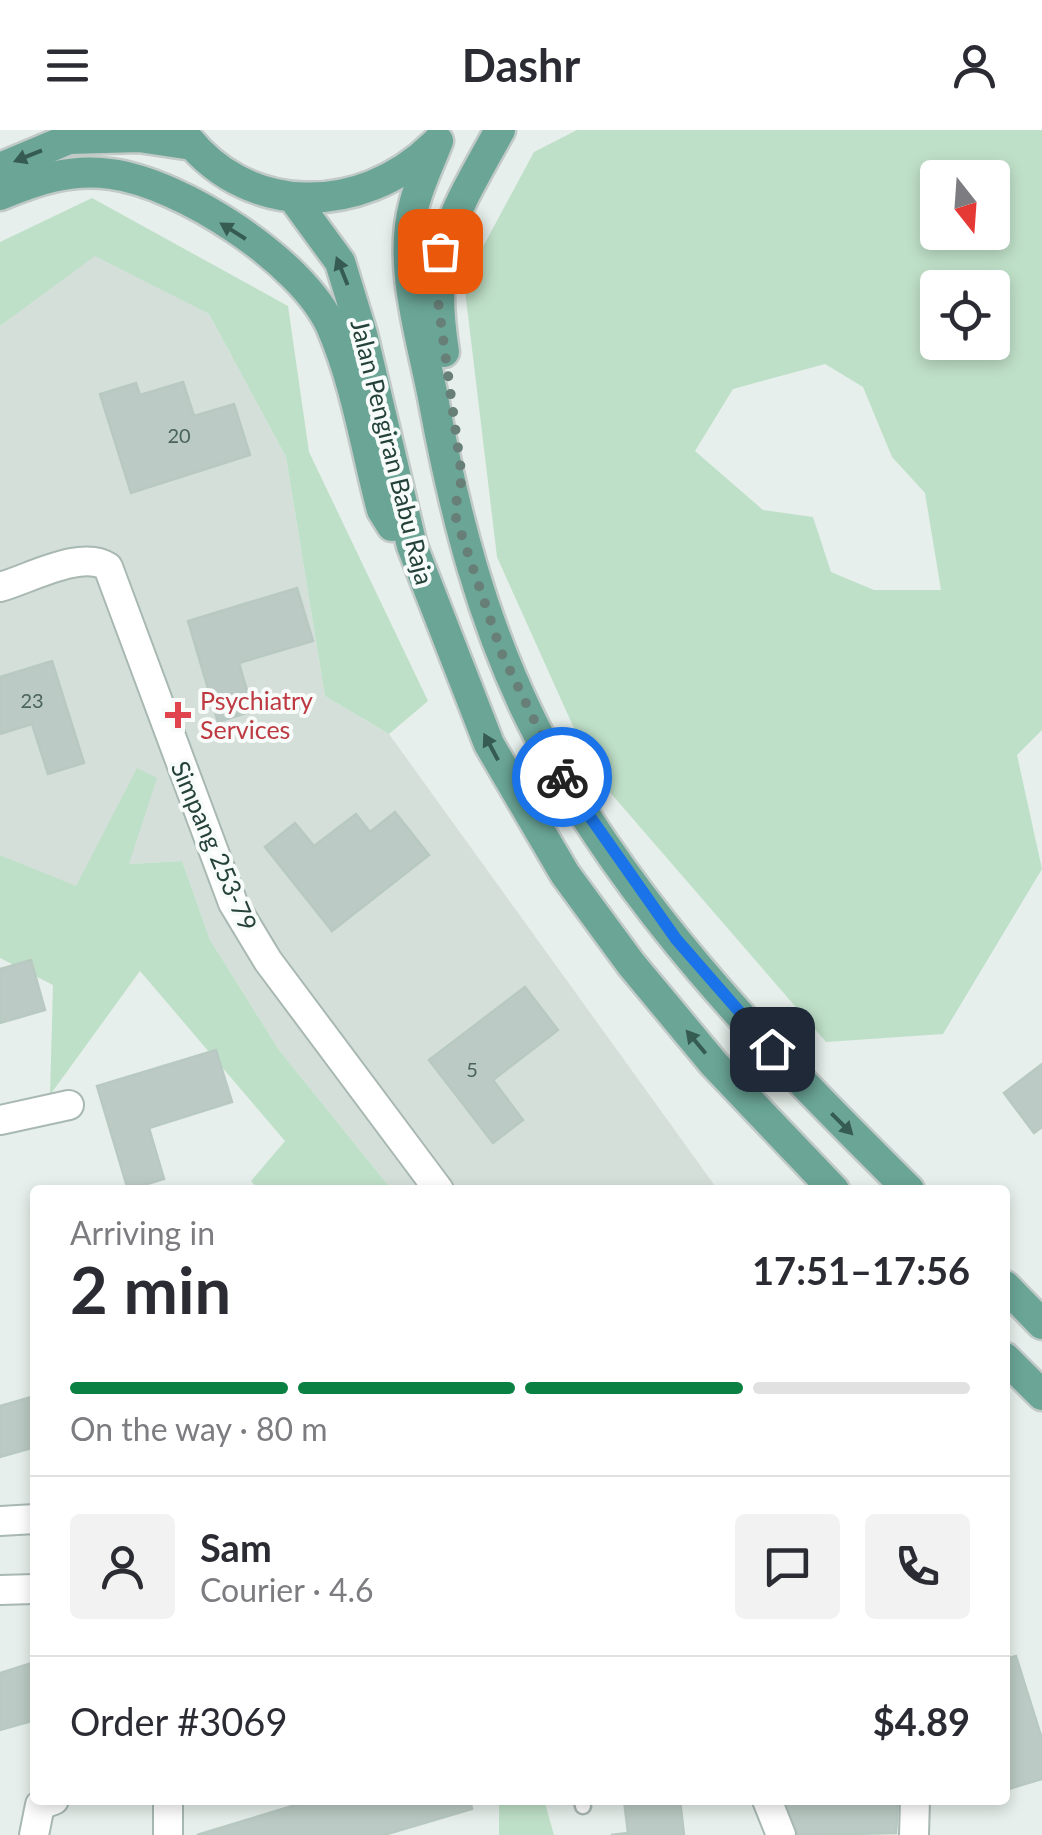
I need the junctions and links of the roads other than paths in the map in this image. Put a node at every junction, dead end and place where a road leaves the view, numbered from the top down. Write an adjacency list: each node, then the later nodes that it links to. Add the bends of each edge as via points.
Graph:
1 (500, 130): 7 (main road, via 450,221 437,274 462,478)
2 (442, 136): 6 (main road, via 402,173 358,194); 7 (main road, Jalan Pengiran Babu Raja, via 413,207 410,253)
3 (186, 137): 4 (main road, one-way to 4, via 69,140); 6 (main road, via 238,181)
4 (0, 168)
5 (0, 195): 8 (main road, one-way to 5, via 382,510 330,324 290,267 198,209 112,174 75,172)
6 (294, 198): 8 (main road, Jalan Pengiran Babu Raja, one-way to 6, via 340,262)
7 (454, 512): 14 (main road, Jalan Pengiran Babu Raja, one-way to 14, via 530,718 602,838 748,1022)
8 (412, 546): 13 (main road, Jalan Pengiran Babu Raja, one-way to 8, via 714,1064 565,874 489,744)
9 (0, 587): 12 (street, Simpang 253-79, via 81,561 108,568 241,918)
10 (70, 1105): 11 (street)
11 (0, 1120)
12 (435, 1185)
13 (829, 1185)
14 (904, 1185)
15 (1010, 1291): 16 (main road)
16 (1042, 1324)
17 (1010, 1363): 18 (main road)
18 (1042, 1395)
19 (30, 1519): 20 (street)
20 (0, 1521)
21 (30, 1589): 22 (street)
22 (0, 1590)
23 (46, 1805): 27 (street)
24 (168, 1805): 28 (street)
25 (769, 1805): 29 (street)
26 (915, 1805): 30 (street)
27 (34, 1835)
28 (168, 1835)
29 (781, 1835)
30 (914, 1835)

